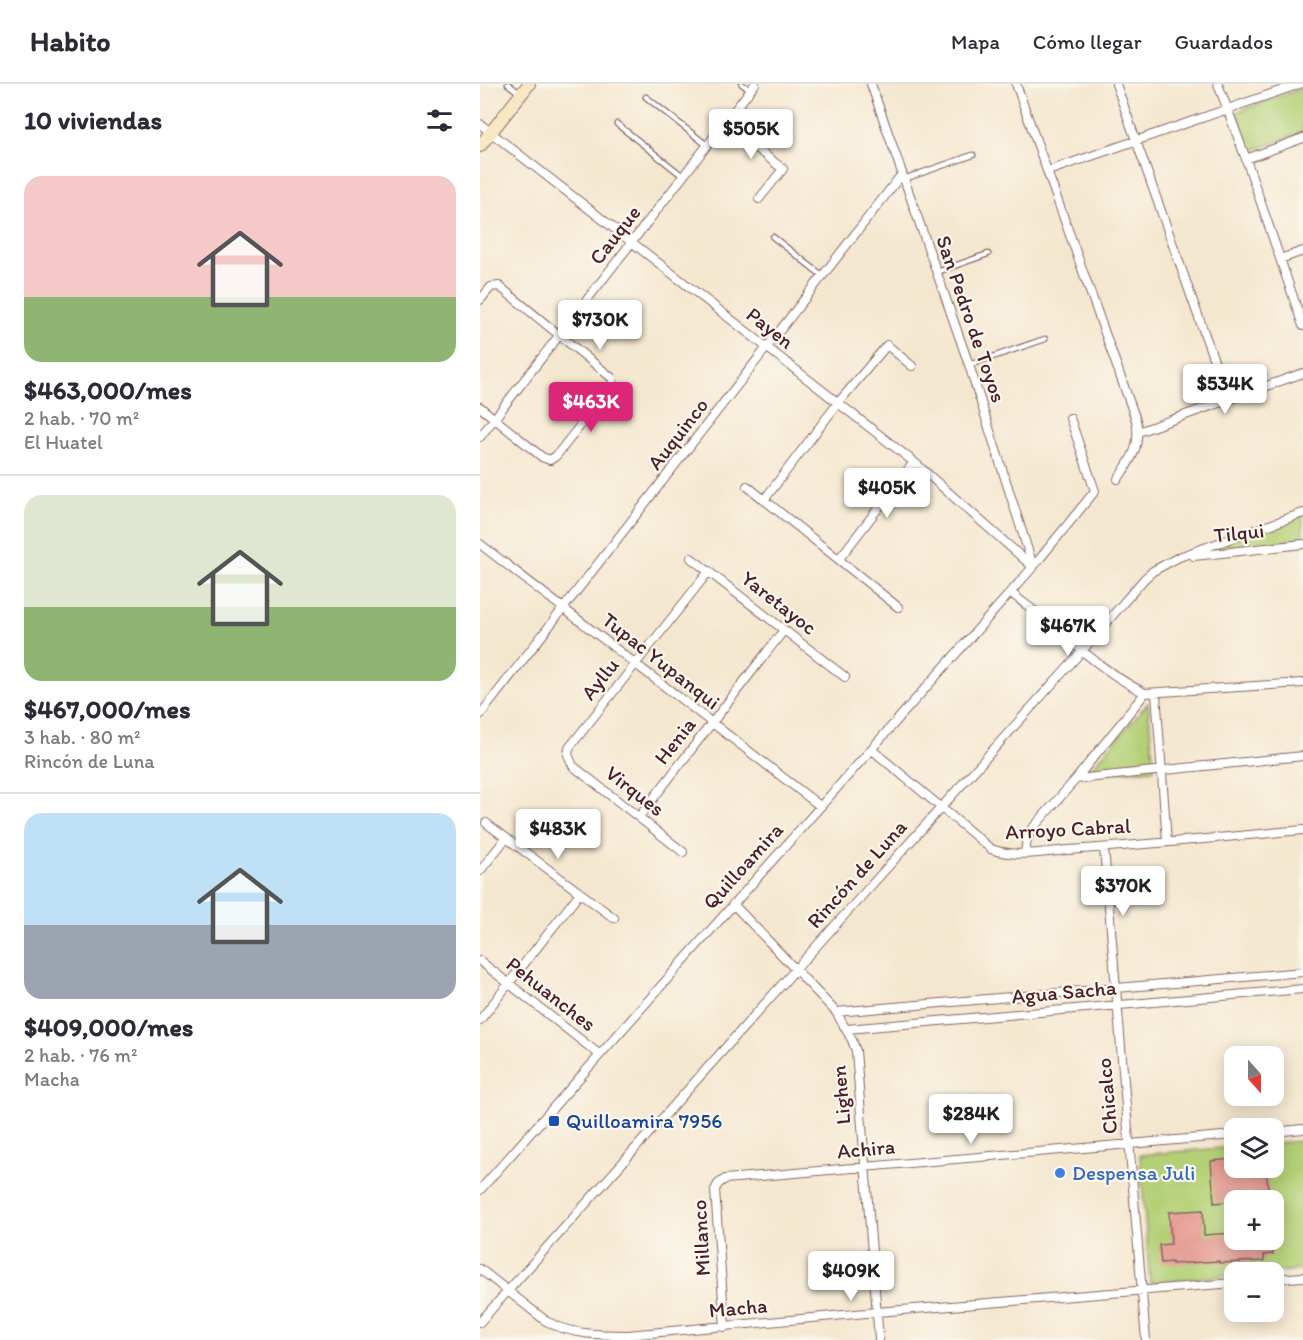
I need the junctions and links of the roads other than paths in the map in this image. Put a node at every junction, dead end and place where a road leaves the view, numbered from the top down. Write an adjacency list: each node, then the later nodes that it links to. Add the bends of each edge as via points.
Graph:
1 (508, 84): 9 (lane)
2 (742, 84): 8 (lane)
3 (871, 84): 23 (street, San Pedro de Toyos)
4 (1016, 84): 22 (street)
5 (1116, 84): 17 (street)
6 (1218, 84): 11 (street)
7 (1300, 84): 11 (street)
8 (753, 87): 14 (street, Cauque)
9 (525, 89): 15 (main road)
10 (646, 97): 19 (lane)
11 (1227, 110): 17 (street); 21 (street)
12 (480, 124): 15 (street, Payen)
13 (617, 124): 24 (lane)
14 (725, 124): 19 (street, Cauque); 25 (street, via 783,169)
15 (491, 132): 18 (main road); 27 (street, Payen)
16 (1303, 138): 21 (street)
17 (1137, 141): 22 (street); 41 (street)
18 (480, 146)
19 (708, 146): 24 (street, Cauque)
20 (973, 155): 23 (lane)
21 (1246, 159): 30 (street)
22 (1048, 171): 46 (street)
23 (903, 176): 31 (street, San Pedro de Toyos); 32 (street, Auquinco)
24 (684, 177): 27 (street, Cauque)
25 (759, 199)
26 (773, 237): 32 (lane)
27 (632, 243): 35 (street, Cauque); 37 (street, Payen)
28 (1303, 251): 30 (street)
29 (988, 254): 31 (lane)
30 (1280, 259): 34 (street)
31 (937, 272): 38 (street, San Pedro de Toyos)
32 (823, 276): 37 (street, Auquinco)
33 (480, 300): 35 (street, via 491,287 499,286)
34 (1303, 326)
35 (559, 334): 44 (street, Cauque); 44 (street, via 612,378 613,384 549,460)
36 (1045, 339): 38 (lane)
37 (767, 348): 42 (street, Payen); 62 (street, Auquinco)
38 (969, 365): 58 (street, San Pedro de Toyos)
39 (912, 366): 42 (street, via 887,345)
40 (1303, 373): 41 (street)
41 (1228, 400): 46 (street)
42 (838, 404): 48 (street, Payen); 51 (street)
43 (480, 407): 44 (street)
44 (494, 418): 47 (street, Cauque)
45 (1070, 418): 58 (street, Quilloamira, via 1095,491)
46 (1138, 432): 49 (street, via 1131,460)
47 (480, 437)
48 (914, 462): 57 (street); 58 (street, Payen)
49 (1118, 479)
50 (747, 486): 51 (street)
51 (764, 500): 57 (street)
52 (1303, 513): 56 (street, Rincón de Luna)
53 (480, 544): 62 (street, Tupac Yupanqui)
54 (1303, 544): 56 (street, Tilqui)
55 (691, 558): 59 (street, Yaretayoc)
56 (1179, 558): 64 (street, Rincón de Luna, via 1144,579)
57 (839, 559): 61 (street)
58 (1033, 567): 60 (street, Quilloamira)
59 (709, 571): 63 (street, Yaretayoc); 65 (street, Ayllu)
60 (1010, 592): 64 (street); 72 (street, Quilloamira)
61 (898, 607)
62 (564, 608): 65 (street, Tupac Yupanqui); 70 (street, Auquinco)
63 (784, 630): 66 (street, Yaretayoc); 71 (street, Henia)
64 (1082, 651): 68 (street); 78 (street, Rincón de Luna)
65 (635, 663): 71 (street, Tupac Yupanqui); 73 (street, Ayllu)
66 (845, 677)
67 (1303, 683): 69 (street)
68 (1145, 693): 69 (street); 76 (street)
69 (1156, 693): 75 (street)
70 (480, 715)
71 (712, 723): 77 (street, Tupac Yupanqui); 79 (street, Henia)
72 (871, 749): 77 (street, Quilloamira); 78 (street, Arroyo Cabral)
73 (567, 755): 79 (street, Virques, via 573,766)
74 (1303, 756): 75 (street)
75 (1161, 770): 76 (street); 83 (street)
76 (1076, 779): 86 (street, via 1032,829)
77 (820, 806): 89 (street, Quilloamira)
78 (941, 807): 86 (street, Arroyo Cabral, via 991,849); 92 (street, Rincón de Luna)
79 (639, 817): 85 (street, Virques)
80 (486, 823): 82 (street)
81 (1303, 830): 83 (street, Arroyo Cabral)
82 (506, 838): 87 (street); 88 (street)
83 (1167, 842): 84 (street, Arroyo Cabral)
84 (1104, 848): 86 (street, Arroyo Cabral); 95 (street, Chicalco)
85 (683, 852)
86 (1025, 853)
87 (480, 871)
88 (580, 893): 90 (street); 94 (street)
89 (733, 904): 92 (street); 101 (street, Quilloamira)
90 (614, 918)
91 (480, 961): 94 (street, Pehuanches)
92 (795, 970): 98 (street); 113 (street, Rincón de Luna)
93 (1303, 972): 95 (street, Agua Sacha)
94 (509, 984): 99 (street); 101 (street, Pehuanches)
95 (1116, 987): 97 (street, Chicalco); 98 (street, Agua Sacha)
96 (1303, 990): 97 (street, Agua Sacha)
97 (1117, 1005): 100 (street, Agua Sacha); 105 (street, Chicalco)
98 (836, 1012): 100 (street)
99 (480, 1020)
100 (847, 1029): 106 (street, Lighen, via 856,1051)
101 (600, 1055): 108 (street, Quilloamira)
102 (1303, 1129): 103 (street)
103 (1284, 1131)
104 (1224, 1136): 105 (street, Achira)
105 (1129, 1144): 106 (street, Achira); 114 (street, Chicalco)
106 (865, 1167): 107 (street, Achira, via 725,1179); 115 (street, Lighen)
107 (718, 1184): 117 (street, Millanco, via 715,1190)
108 (480, 1190)
109 (480, 1269): 113 (street, Macha)
110 (1303, 1277): 111 (street)
111 (1284, 1279)
112 (1224, 1284): 114 (street, Macha)
113 (507, 1291): 116 (street, Rincón de Luna); 117 (street, Macha, via 546,1321 574,1332 628,1335)
114 (1141, 1291): 115 (street, Macha); 119 (street, Chicalco)
115 (877, 1312): 117 (street, Macha); 118 (street, Lighen)
116 (480, 1322)
117 (725, 1327)
118 (879, 1340)
119 (1146, 1340)

